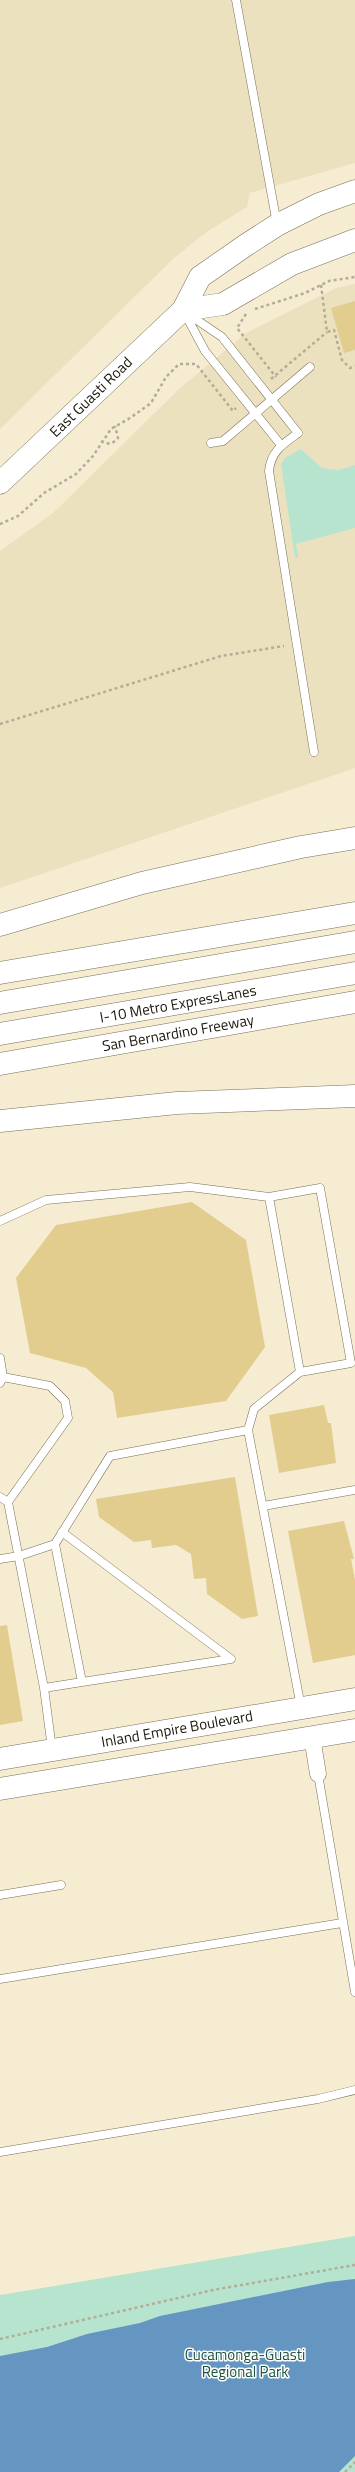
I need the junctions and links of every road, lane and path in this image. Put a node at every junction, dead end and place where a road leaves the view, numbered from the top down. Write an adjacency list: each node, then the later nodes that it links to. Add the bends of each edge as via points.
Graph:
1 (236, 0): 3 (lane)
2 (355, 191): 3 (main road, East Guasti Road, via 319,204)
3 (277, 225): 7 (main road, East Guasti Road, via 200,277)
4 (355, 240): 7 (main road, via 292,264 224,304)
5 (355, 277): 6 (path, via 343,277)
6 (321, 285): 8 (path); 11 (path, via 246,313 239,322 237,328)
7 (183, 310): 12 (lane, via 222,337); 15 (lane, via 205,351); 21 (main road, East Guasti Road)
8 (327, 332): 9 (path, via 334,330 342,360 350,368); 11 (path)
9 (355, 366)
10 (310, 367): 13 (lane)
11 (276, 376): 12 (path); 13 (path)
12 (262, 387): 14 (lane)
13 (285, 388): 14 (lane)
14 (272, 400): 16 (lane); 20 (lane, via 298,433)
15 (245, 401): 16 (lane); 17 (path, via 233,411 196,364 179,364 166,377 151,403)
16 (255, 413): 19 (lane, via 223,441); 20 (lane)
17 (115, 426): 18 (path); 18 (path, via 118,438 115,442)
18 (101, 442): 22 (path, via 93,456 76,474 44,493 18,516)
19 (211, 443)
20 (281, 445): 23 (lane, via 270,461 269,471)
21 (0, 483)
22 (0, 524)
23 (297, 644): 24 (path, via 221,656); 25 (lane)
24 (0, 724)
25 (314, 752)
26 (355, 826): 28 (main road)
27 (355, 838): 28 (main road)
28 (302, 847): 30 (main road, via 142,883)
29 (355, 913): 32 (main road)
30 (0, 925)
31 (355, 942): 35 (main road, I-10 Metro ExpressLanes)
32 (0, 973)
33 (355, 973): 36 (main road, I-10 Metro ExpressLanes)
34 (355, 1002): 37 (main road, San Bernardino Freeway)
35 (0, 1003)
36 (0, 1034)
37 (0, 1064)
38 (355, 1096): 39 (main road, via 177,1103)
39 (0, 1121)
40 (269, 1197): 41 (lane, via 190,1188 46,1200); 43 (lane); 43 (lane, via 320,1188 351,1363)
41 (0, 1221)
42 (0, 1358): 44 (lane)
43 (300, 1372): 45 (lane, via 254,1409)
44 (2, 1380): 48 (lane, via 50,1386 65,1401 68,1418)
45 (248, 1430): 49 (lane); 50 (lane, via 110,1456)
46 (355, 1490): 49 (lane)
47 (0, 1497): 48 (lane)
48 (8, 1502): 52 (lane)
49 (263, 1506): 57 (lane)
50 (62, 1532): 51 (lane); 54 (lane, via 231,1659)
51 (55, 1544): 52 (lane); 54 (lane)
52 (18, 1556): 53 (lane); 55 (lane)
53 (0, 1558)
54 (82, 1682): 55 (lane)
55 (44, 1688): 60 (lane)
56 (355, 1699): 57 (main road, Inland Empire Boulevard)
57 (301, 1708): 60 (main road, Inland Empire Boulevard)
58 (355, 1730): 59 (main road, Inland Empire Boulevard)
59 (312, 1737): 62 (street); 63 (main road, Inland Empire Boulevard)
60 (52, 1750): 61 (main road, Inland Empire Boulevard)
61 (0, 1759)
62 (318, 1774): 66 (lane)
63 (0, 1789)
64 (60, 1885): 65 (lane)
65 (0, 1895)
66 (342, 1923): 67 (lane); 68 (lane)
67 (0, 1979)
68 (355, 1992)
69 (355, 2090): 70 (lane, via 318,2099)
70 (0, 2152)
71 (355, 2265): 72 (path, via 213,2290)
72 (0, 2339)
73 (355, 2462): 74 (path)
74 (345, 2472)

